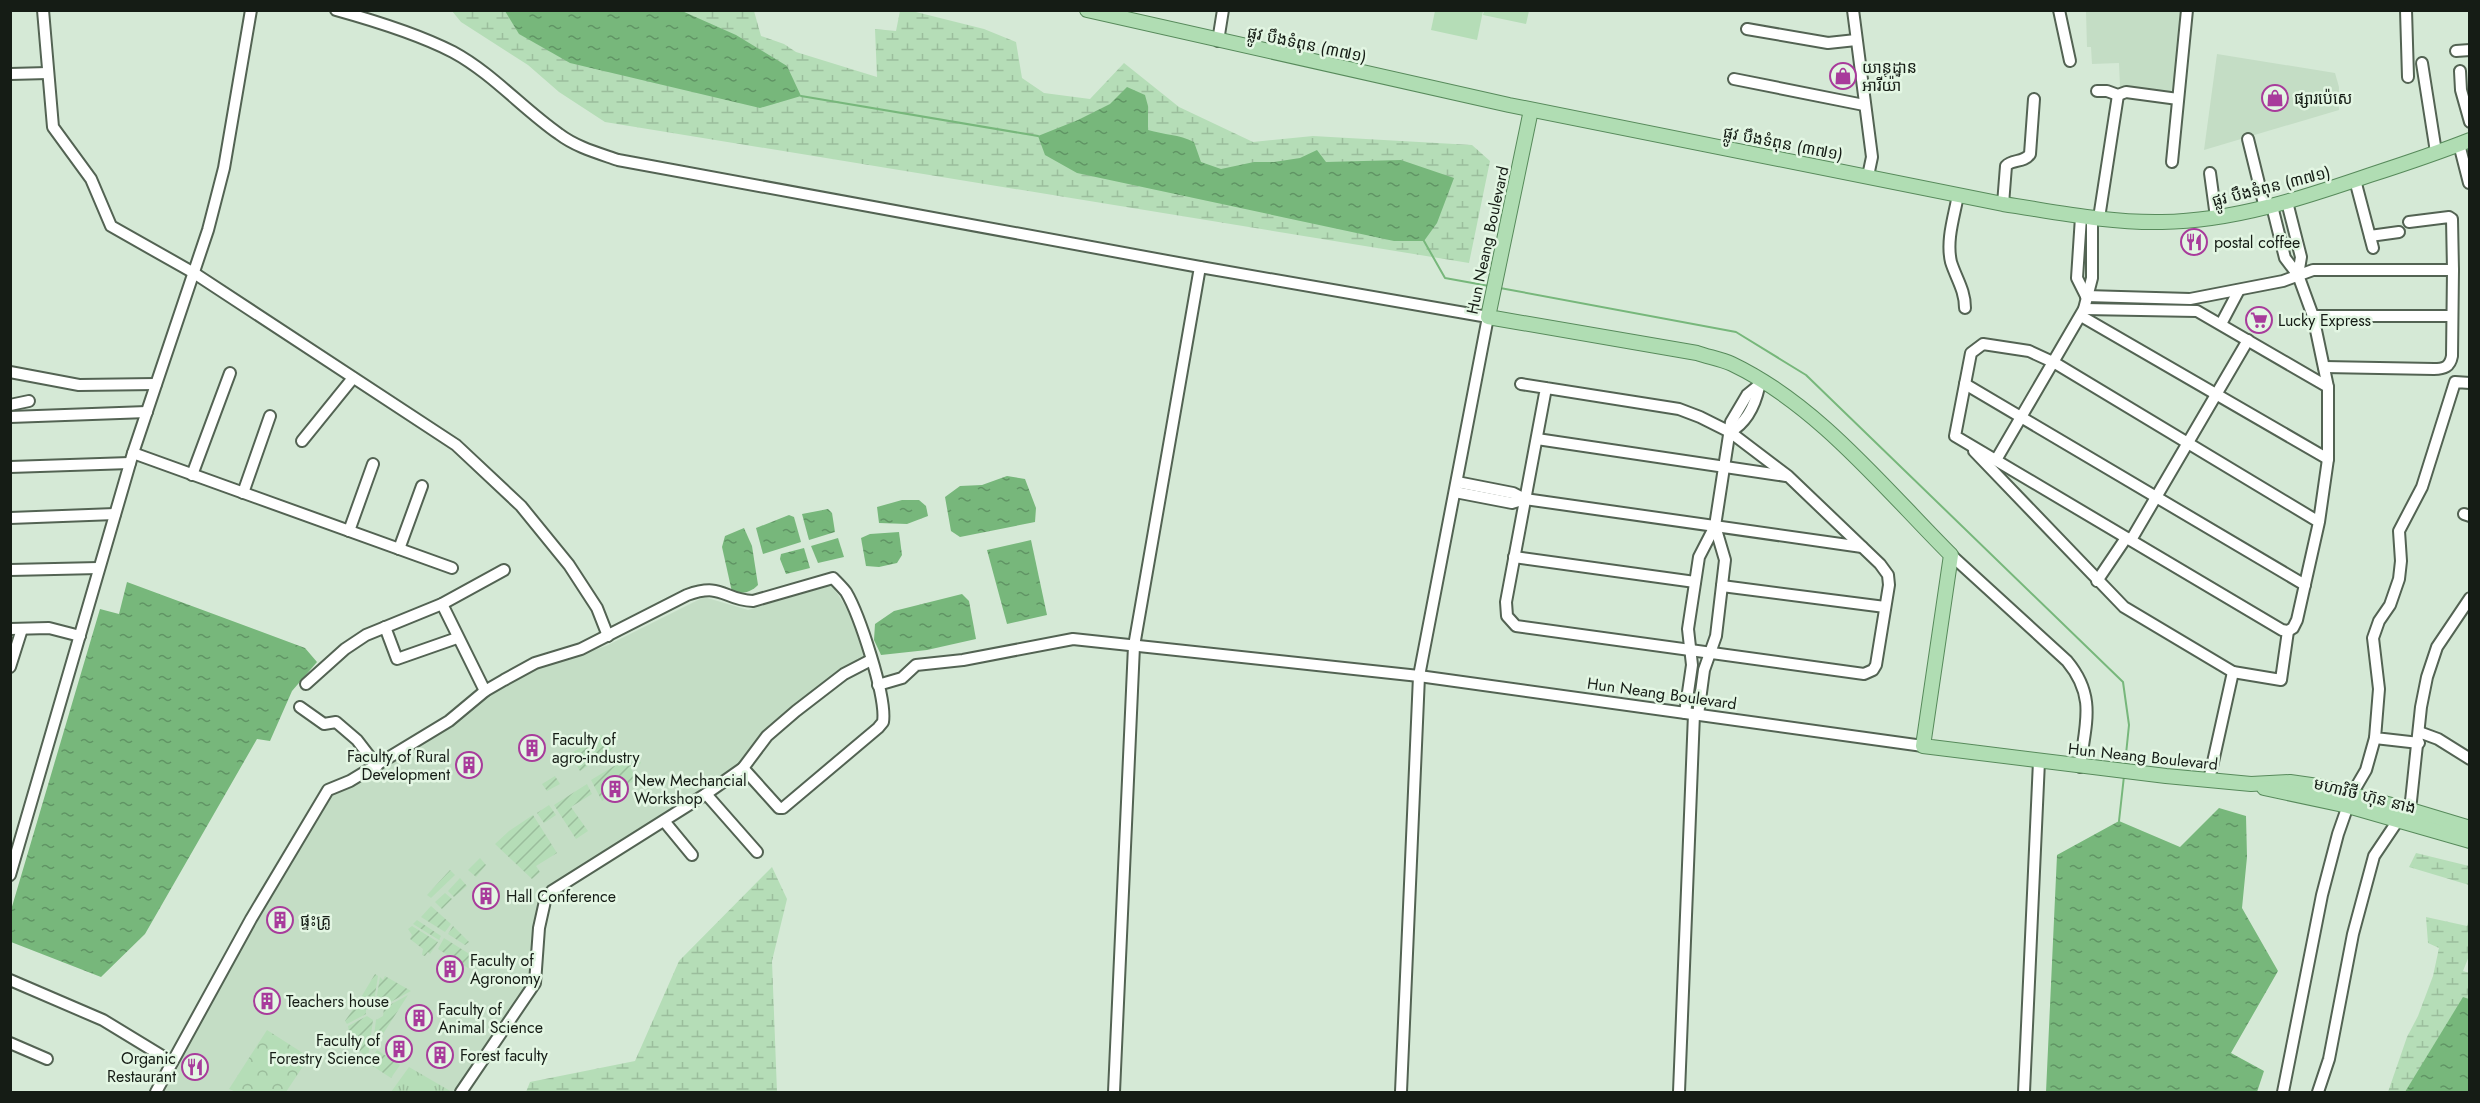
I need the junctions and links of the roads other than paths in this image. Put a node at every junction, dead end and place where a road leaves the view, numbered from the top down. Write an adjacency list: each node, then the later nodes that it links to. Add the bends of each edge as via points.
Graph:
1 (44, 10): 18 (street)
2 (251, 10): 49 (street, via 224,168)
3 (336, 10): 47 (street, via 453,53 561,136 618,160)
4 (1087, 10): 12 (main road, ផ្លូវ បឹងទំពុន (៣៧១))
5 (1223, 10): 12 (street)
6 (1852, 10): 11 (street)
7 (2060, 10): 15 (street)
8 (2187, 10): 25 (street)
9 (2406, 10): 20 (street)
10 (1747, 29): 11 (street, via 1828,43)
11 (1856, 40): 26 (street)
12 (1218, 41): 27 (main road, ផ្លូវ បឹងទំពុន (៣៧១))
13 (2469, 50): 14 (street)
14 (2456, 51)
15 (2070, 61)
16 (2422, 63): 31 (street)
17 (2460, 71): 28 (street)
18 (48, 73): 19 (street); 49 (street, via 53,127 91,178 111,226)
19 (10, 74)
20 (2408, 77)
21 (1734, 79): 26 (street)
22 (2097, 91): 23 (street)
23 (2118, 95): 25 (street, via 2126,92); 41 (street)
24 (2034, 99): 39 (street, via 2030,154 2006,166)
25 (2178, 99): 32 (street)
26 (1864, 105): 34 (street, via 1872,157)
27 (1531, 110): 34 (main road, ផ្លូវ បឹងទំពុន (៣៧១)); 57 (main road, Hun Neang Boulevard)
28 (2469, 122)
29 (2248, 140): 40 (street)
30 (2464, 142): 31 (main road, ផ្លូវ បឹងទំពុន (៣៧១)); 36 (street)
31 (2436, 152): 35 (main road, ផ្លូវ បឹងទំពុន (៣៧១))
32 (2172, 162)
33 (2210, 173): 42 (street)
34 (1868, 176): 37 (main road, ផ្លូវ បឹងទំពុន (៣៧១))
35 (2355, 180): 38 (main road, ផ្លូវ បឹងទំពុន (៣៧១)); 45 (street)
36 (2469, 183)
37 (1958, 195): 39 (main road, ផ្លូវ បឹងទំពុន (៣៧១)); 53 (street, via 1948,243)
38 (2287, 202): 40 (main road, ផ្លូវ បឹងទំពុន (៣៧១)); 50 (street, via 2301,257)
39 (2003, 204): 41 (main road, ផ្លូវ បឹងទំពុន (៣៧១))
40 (2269, 207): 42 (main road, ផ្លូវ បឹងទំពុន (៣៧១)); 50 (street, via 2285,258)
41 (2091, 217): 42 (main road, ផ្លូវ បឹងទំពុន (៣៧១), via 2160,222); 52 (street, via 2077,278)
42 (2216, 217)
43 (2409, 222): 48 (street, via 2452,219)
44 (2399, 232): 45 (street)
45 (2370, 236): 46 (street)
46 (2373, 248)
47 (1200, 267): 57 (street); 124 (street)
48 (2453, 270): 50 (street, via 2313,270); 56 (street)
49 (194, 273): 64 (street); 66 (street)
50 (2298, 275): 51 (street); 55 (street)
51 (2239, 290): 52 (street, via 2190,298); 58 (street)
52 (2086, 296): 54 (street)
53 (1965, 308)
54 (2083, 313): 58 (street, via 2197,310); 60 (street); 72 (street)
55 (2313, 316): 56 (street); 61 (street)
56 (2451, 316): 61 (street, via 2451,362 2444,369)
57 (1488, 317): 68 (main road, via 1697,354 1730,363); 93 (street, Hun Neang Boulevard)
58 (2221, 324): 59 (street)
59 (2248, 340): 70 (street); 72 (street)
60 (2055, 363): 69 (street, via 2018,348 1983,344 1971,353); 78 (street); 83 (street)
61 (2324, 368): 70 (street)
62 (10, 372): 66 (street, via 79,385)
63 (230, 373): 90 (street)
64 (353, 378): 81 (street); 122 (street, via 456,445 521,506 569,565 597,608)
65 (2469, 383): 138 (street, via 2455,382 2422,488 2398,531 2402,561 2399,579 2373,638 2379,689)
66 (156, 384): 75 (street)
67 (1521, 384): 71 (street)
68 (1761, 384): 79 (street, via 1740,426); 105 (main road, via 1820,422)
69 (1965, 384): 78 (street); 82 (street, via 1955,436)
70 (2328, 387): 85 (street)
71 (1546, 388): 79 (street, via 1679,409); 80 (street)
72 (2216, 394): 83 (street); 85 (street)
73 (29, 401): 74 (street)
74 (10, 405)
75 (147, 412): 77 (street); 84 (street)
76 (270, 416): 94 (street)
77 (10, 417)
78 (2022, 418): 86 (street); 95 (street)
79 (1730, 432): 89 (street); 91 (street)
80 (1537, 439): 89 (street); 96 (street)
81 (302, 441)
82 (1965, 442): 86 (street); 111 (street)
83 (2188, 444): 95 (street); 99 (street)
84 (131, 458): 88 (street); 90 (street); 97 (street)
85 (2328, 459): 99 (street)
86 (1996, 460): 102 (street)
87 (372, 464): 101 (street)
88 (10, 467)
89 (1725, 467): 91 (street); 100 (street)
90 (192, 475): 94 (street)
91 (1788, 476): 103 (street)
92 (422, 486): 104 (street)
93 (1456, 487): 96 (street, via 1513,493); 130 (street, Hun Neang Boulevard)
94 (243, 493): 101 (street)
95 (2156, 497): 102 (street); 113 (street)
96 (1525, 499): 100 (street); 106 (street)
97 (115, 514): 98 (street); 107 (street)
98 (10, 518)
99 (2319, 522): 113 (street)
100 (1715, 526): 103 (street); 112 (street, via 1699,557); 114 (street, via 1725,560)
101 (349, 531): 104 (street)
102 (2129, 539): 111 (street); 120 (street)
103 (1862, 547): 117 (street, via 1887,575)
104 (399, 549): 108 (street)
105 (1951, 555): 140 (main road); 144 (street, via 2079,676 2086,693 2087,715)
106 (1514, 557): 112 (street); 125 (street, via 1506,602 1507,616 1516,626)
107 (99, 568): 109 (street); 121 (street)
108 (452, 568)
109 (10, 570)
110 (504, 570): 116 (street)
111 (2097, 581): 129 (street, via 2124,607)
112 (1695, 582): 125 (street, via 1688,629)
113 (2305, 585): 120 (street, via 2294,628)
114 (1722, 586): 117 (street); 126 (street, via 1716,636)
115 (2469, 598): 139 (street, via 2437,647 2427,677)
116 (442, 604): 118 (street); 123 (street)
117 (1886, 607): 126 (street, via 1876,665 1864,674)
118 (385, 627): 123 (street, via 397,658); 132 (street, via 345,649)
119 (16, 629): 121 (street, via 50,628); 128 (street)
120 (2288, 631): 129 (street, via 2281,680)
121 (80, 636): 156 (street)
122 (608, 636): 127 (street, via 700,590 716,589 753,601 833,578 845,591 863,631); 135 (street, via 581,650 535,663)
123 (457, 638): 135 (street)
124 (1134, 646): 130 (street); 133 (street, via 1072,639 916,666 902,678); 164 (street)
125 (1691, 650): 126 (street); 131 (street)
126 (1709, 652): 134 (street)
127 (870, 660): 133 (street); 145 (street, via 844,674 781,723 758,745)
128 (10, 667)
129 (2233, 672): 146 (street)
130 (1419, 676): 137 (street, Hun Neang Boulevard); 165 (street)
131 (1689, 683): 134 (street); 137 (street)
132 (306, 684)
133 (878, 685): 145 (street, via 884,715 881,725 783,808)
134 (1702, 685): 137 (street)
135 (485, 691): 143 (street, via 448,721)
136 (300, 707): 143 (street, via 324,724 336,722 357,740)
137 (1693, 714): 140 (street, Hun Neang Boulevard); 166 (street)
138 (2376, 738): 139 (street); 149 (street, via 2366,770)
139 (2419, 738): 141 (street, via 2438,739); 150 (street, via 2411,801)
140 (1923, 746): 142 (main road, Hun Neang Boulevard)
141 (2469, 759)
142 (2039, 761): 144 (main road, Hun Neang Boulevard); 167 (street)
143 (377, 766): 161 (street, via 328,790)
144 (2083, 767): 146 (main road, Hun Neang Boulevard)
145 (743, 768): 148 (street)
146 (2209, 780): 147 (main road, Hun Neang Boulevard)
147 (2251, 784): 149 (main road, មហាវិថី ហ៊ុន នាង)
148 (706, 794): 151 (street); 154 (street)
149 (2350, 800): 150 (main road, មហាវិថី ហ៊ុន នាង); 168 (street, via 2322,895)
150 (2403, 814): 152 (main road); 153 (main road, មហាវិថី ហ៊ុន នាង); 169 (street, via 2374,856 2353,934 2329,1059)
151 (664, 821): 155 (street); 163 (street, via 552,891 545,901 539,928 535,983)
152 (2469, 828)
153 (2469, 841)
154 (757, 852)
155 (692, 855)
156 (12, 862): 157 (street)
157 (10, 875)
158 (10, 980): 161 (street, via 103,1020)
159 (10, 1043): 160 (street)
160 (47, 1059)
161 (172, 1062): 162 (street)
162 (156, 1092)
163 (461, 1092)
164 (1114, 1092)
165 (1401, 1092)
166 (1678, 1092)
167 (2025, 1092)
168 (2283, 1092)
169 (2318, 1092)

